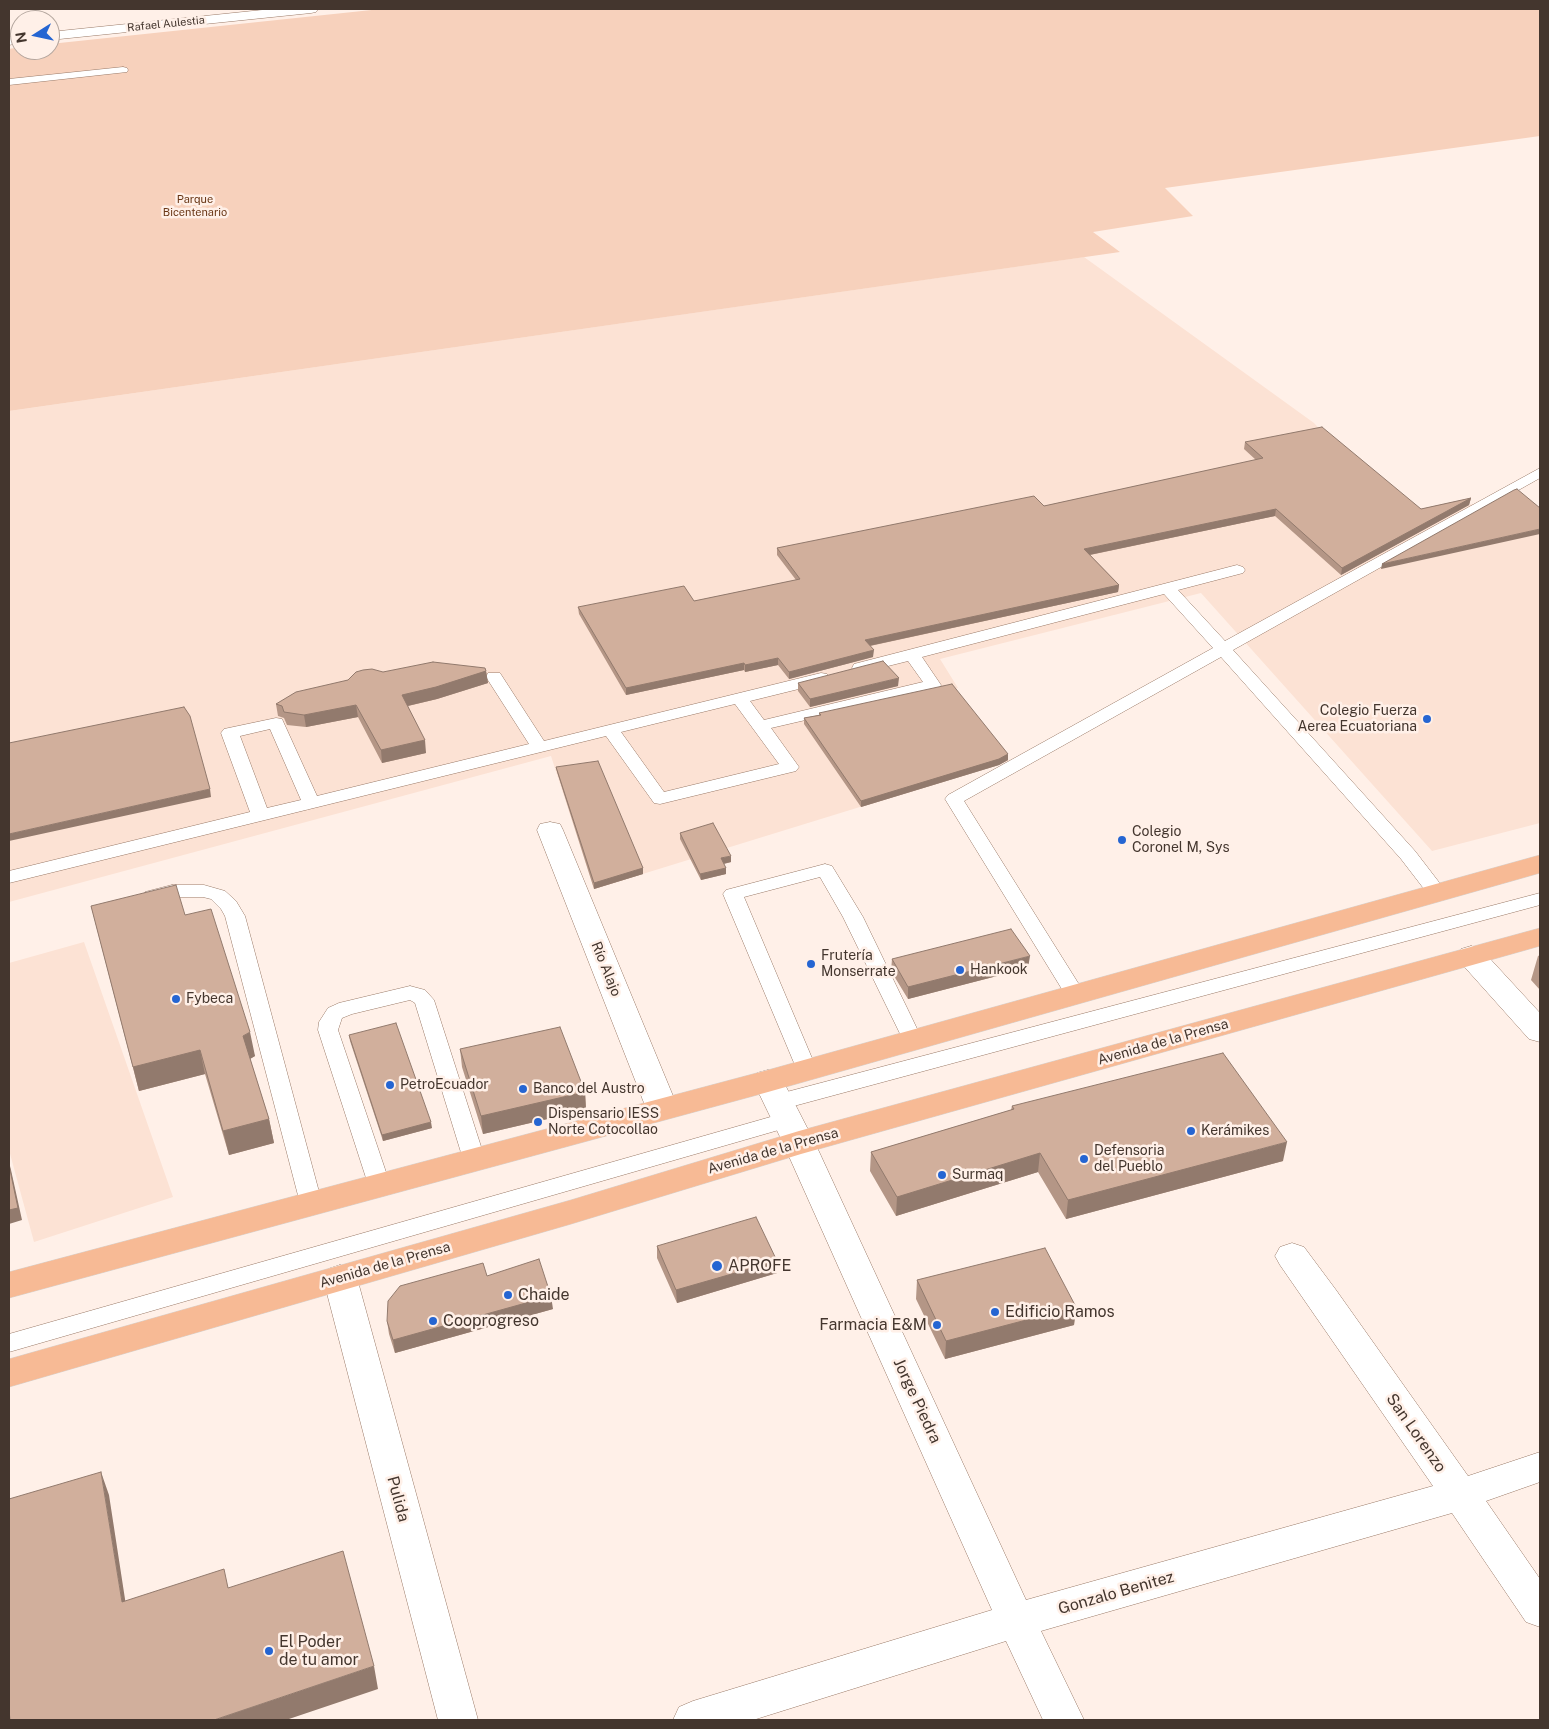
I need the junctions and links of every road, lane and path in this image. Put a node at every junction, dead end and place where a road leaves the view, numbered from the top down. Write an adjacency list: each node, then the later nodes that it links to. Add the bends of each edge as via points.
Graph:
1 (311, 9): 2 (street, Rafael Aulestia)
2 (241, 12): 3 (street, Rafael Aulestia)
3 (60, 35)
4 (123, 70): 5 (lane)
5 (9, 82)
6 (1540, 472): 25 (lane, via 954,799)
7 (1237, 570): 8 (lane)
8 (1168, 588): 9 (lane); 20 (lane, via 1408,855)
9 (912, 654): 11 (lane); 12 (lane, via 933,685)
10 (494, 677): 14 (lane)
11 (740, 699): 12 (lane); 13 (lane)
12 (759, 726): 13 (lane, via 790,767 660,799)
13 (610, 730): 14 (lane)
14 (539, 747): 15 (lane)
15 (311, 802): 16 (lane); 16 (lane, via 276,723 230,733)
16 (260, 815): 19 (lane)
17 (550, 830): 29 (street, Río Alajo)
18 (1540, 864): 20 (main road, Avenida de la Prensa)
19 (9, 877)
20 (1438, 894): 25 (main road, Avenida de la Prensa)
21 (134, 899): 33 (lane, via 172,891 204,891 218,895 229,905 235,916)
22 (1540, 899): 30 (lane)
23 (1540, 937): 24 (main road, Avenida de la Prensa)
24 (1471, 956): 26 (street); 30 (main road, Avenida de la Prensa)
25 (1075, 994): 27 (main road, Avenida de la Prensa)
26 (1540, 1032)
27 (913, 1041): 28 (main road, Avenida de la Prensa); 28 (lane, via 853,917 825,870 733,894)
28 (808, 1070): 30 (main road, Avenida de la Prensa)
29 (662, 1108): 30 (main road, Avenida de la Prensa); 31 (main road, Avenida de la Prensa)
30 (783, 1112): 35 (main road, Avenida de la Prensa); 37 (lane); 42 (street, Jorge Piedra)
31 (474, 1159): 32 (main road, Avenida de la Prensa); 32 (lane, via 424,1000 410,993 346,1008 335,1013 328,1030)
32 (379, 1184): 33 (main road, Avenida de la Prensa)
33 (310, 1203): 36 (main road, Avenida de la Prensa)
34 (1292, 1256): 40 (street, San Lorenzo)
35 (340, 1278): 38 (main road, Avenida de la Prensa); 43 (street, Pulida)
36 (9, 1285)
37 (9, 1343)
38 (9, 1373)
39 (1540, 1467): 40 (street, Gonzalo Benitez)
40 (1459, 1495): 41 (street, San Lorenzo); 42 (street, Gonzalo Benitez)
41 (1540, 1610)
42 (1016, 1621): 44 (street, Gonzalo Benitez); 45 (street, Jorge Piedra)
43 (458, 1720)
44 (692, 1720)
45 (1064, 1720)

